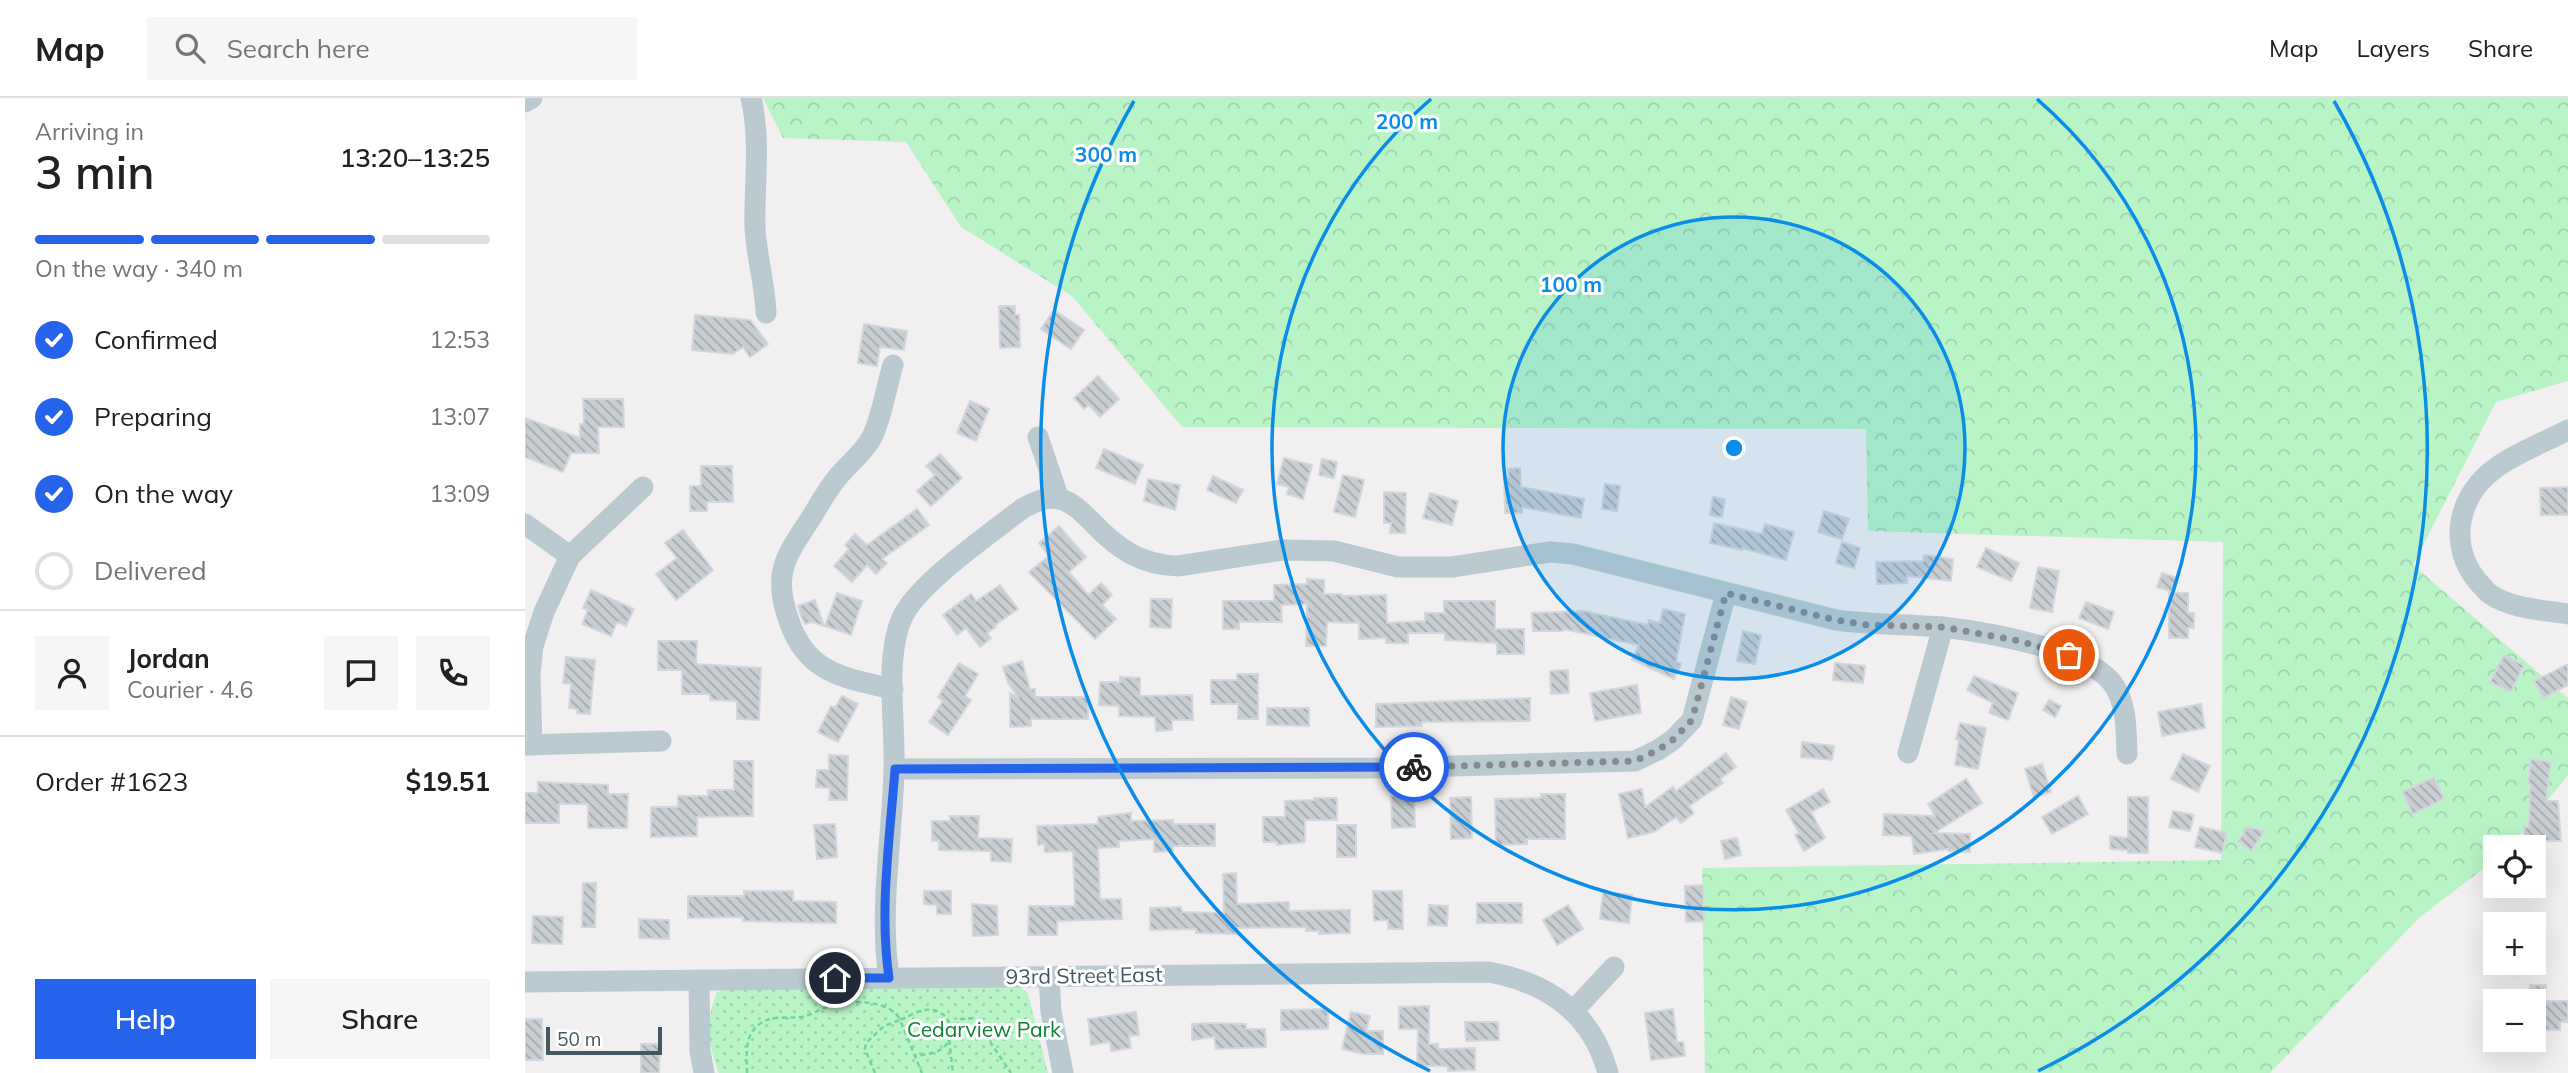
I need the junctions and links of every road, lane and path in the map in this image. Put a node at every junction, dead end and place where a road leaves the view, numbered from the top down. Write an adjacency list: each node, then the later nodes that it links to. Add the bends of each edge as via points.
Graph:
1 (531, 98): 3 (street)
2 (751, 98): 4 (street, via 757,134 755,230)
3 (525, 102)
4 (766, 313)
5 (893, 365): 15 (street, via 872,437 837,479 787,554 781,584 795,640 813,662 840,677)
6 (2568, 430): 13 (street, via 2497,467 2468,498 2459,528 2466,565 2490,594 2517,605)
7 (1038, 438): 9 (street)
8 (643, 487): 11 (street)
9 (1059, 499): 12 (street, via 1085,515 1125,552 1160,566 1283,550 1334,551 1398,567 1452,567 1550,552); 15 (street, via 1023,508 914,599 897,628)
10 (525, 524): 11 (street)
11 (570, 556): 17 (street, via 533,646)
12 (1726, 593): 14 (street, via 1836,620); 20 (street, via 1692,720 1674,739 1635,761 1384,768)
13 (2568, 614)
14 (1943, 627): 18 (street); 19 (street, via 2041,647 2094,667 2114,684 2122,701)
15 (893, 689): 20 (street)
16 (661, 741): 17 (street)
17 (529, 745)
18 (1908, 753)
19 (2127, 754)
20 (895, 769): 23 (street, via 887,901)
21 (1615, 967): 26 (street)
22 (1049, 977): 23 (street, 93rd Street East); 26 (street, 93rd Street East, via 1489,972 1512,976); 37 (street)
23 (889, 978): 24 (street, 93rd Street East)
24 (699, 980): 25 (street, 93rd Street East); 31 (street)
25 (525, 982)
26 (1574, 1010): 38 (street, via 1597,1043)
27 (900, 1020): 28 (path, via 925,1010 938,1011 948,1020); 30 (path); 32 (path, via 897,1012 883,1004 841,1003 808,1016 767,1020 748,1040); 33 (path, via 884,1026 866,1043)
28 (951, 1034): 29 (path); 36 (path, via 961,1019 974,1018)
29 (949, 1040): 30 (path, via 940,1050); 35 (path)
30 (916, 1056): 34 (path)
31 (704, 1073)
32 (747, 1073)
33 (875, 1073)
34 (922, 1073)
35 (953, 1073)
36 (1011, 1073)
37 (1062, 1073)
38 (1608, 1073)

